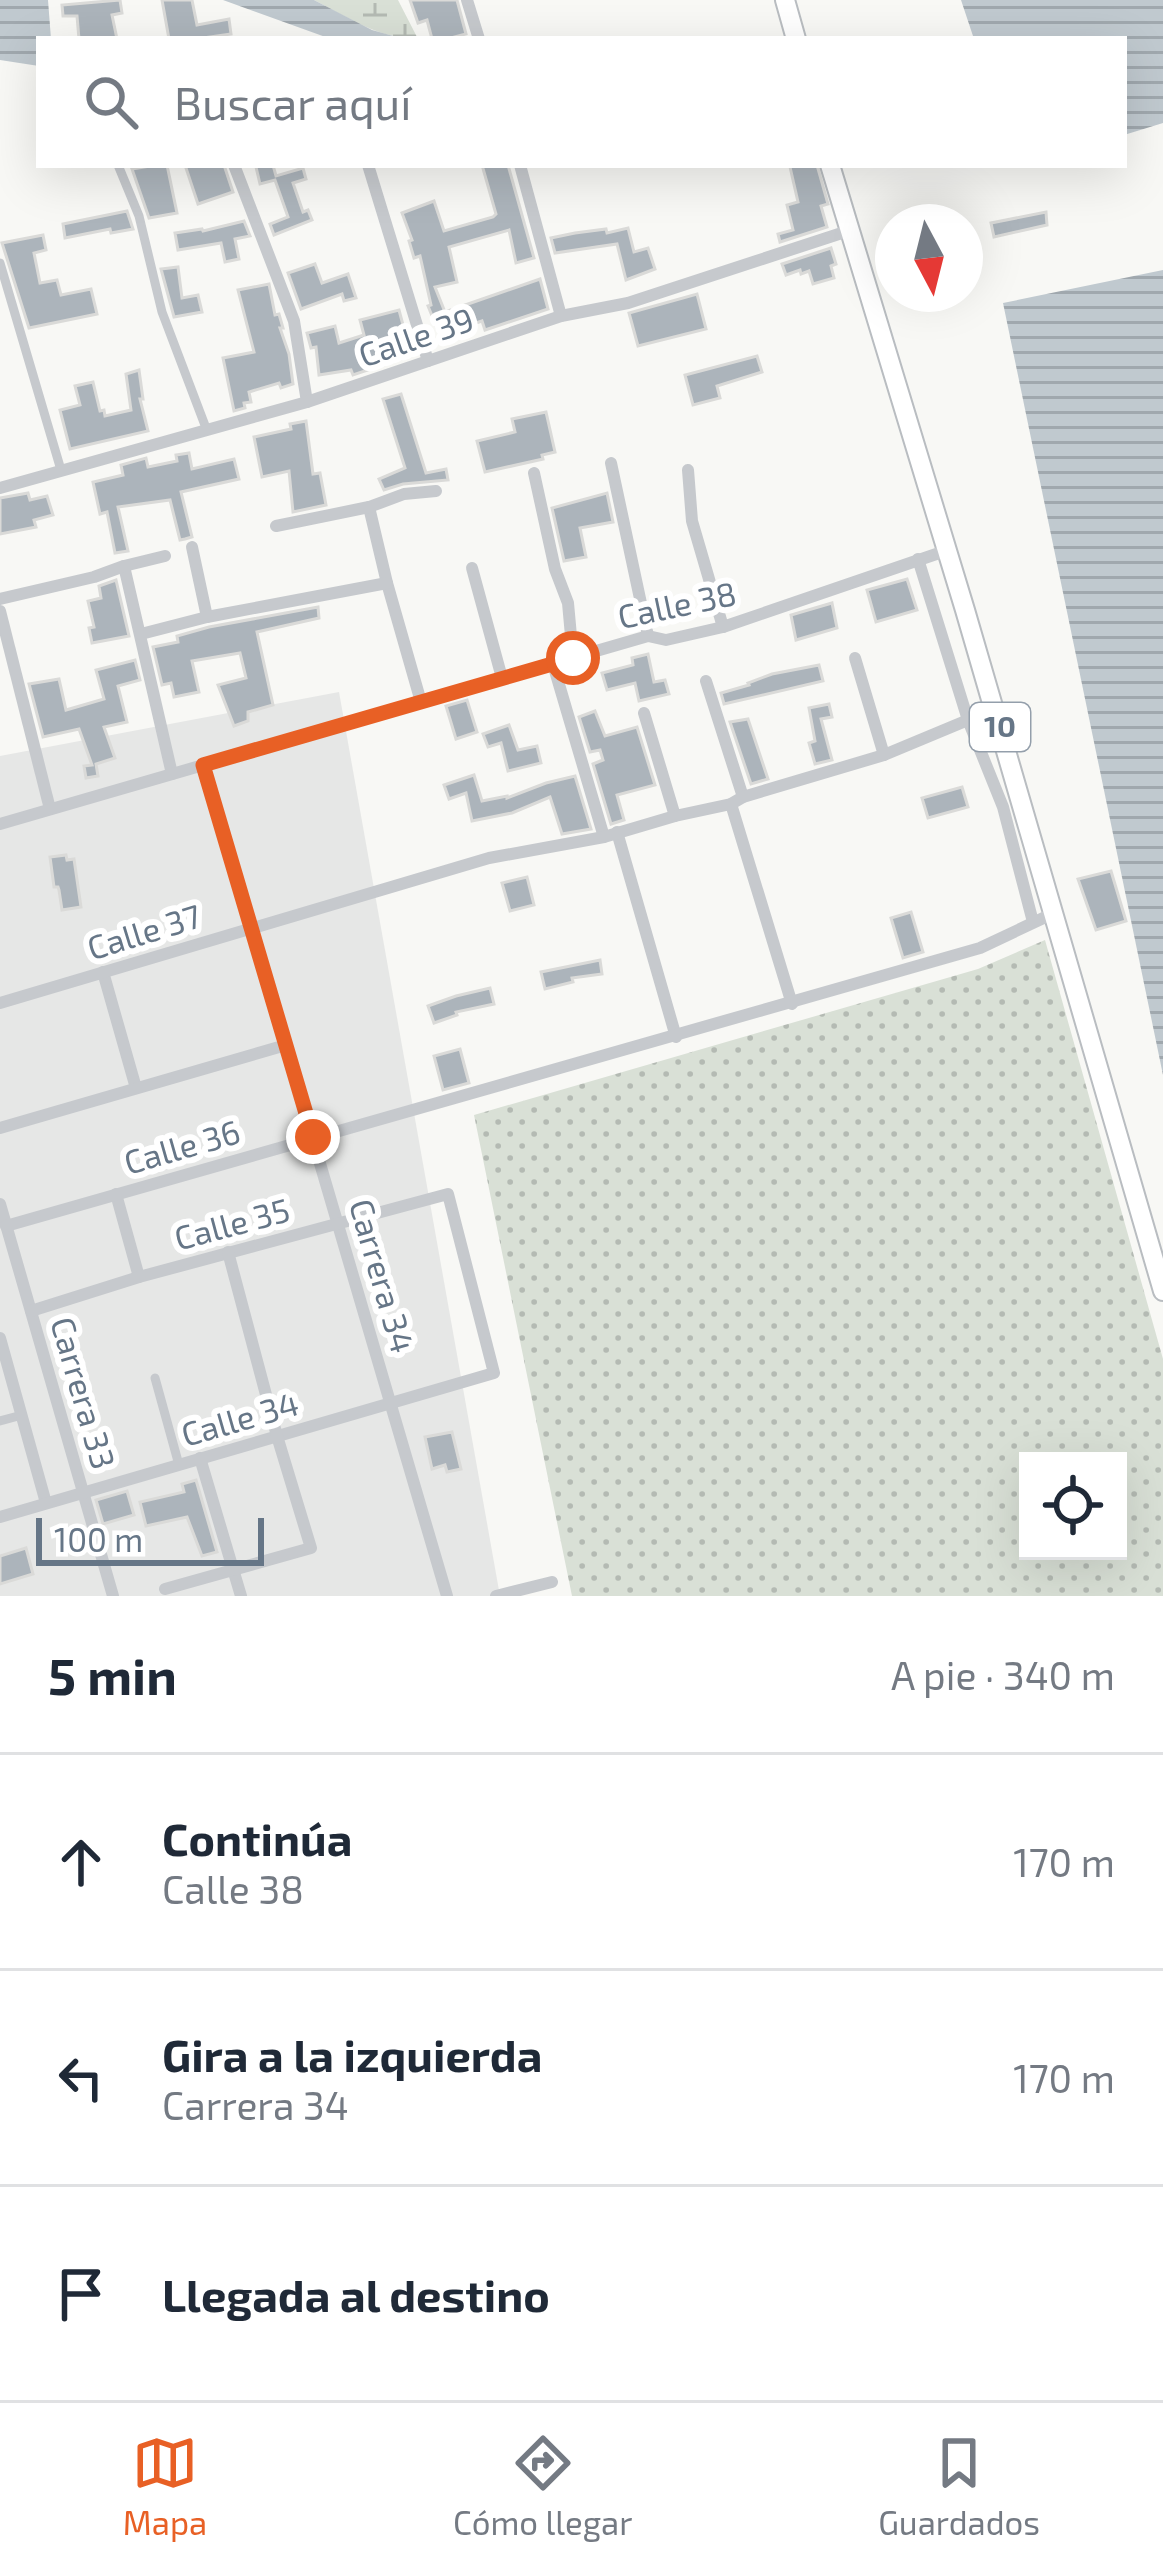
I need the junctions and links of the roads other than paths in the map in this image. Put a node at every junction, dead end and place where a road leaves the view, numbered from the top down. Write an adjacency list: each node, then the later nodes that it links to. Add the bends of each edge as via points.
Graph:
1 (467, 0): 3 (street)
2 (785, 0): 4 (main road)
3 (478, 36)
4 (795, 36)
5 (119, 168): 15 (street)
6 (235, 168): 14 (street, via 294,322)
7 (369, 168): 13 (street)
8 (521, 168): 12 (street)
9 (831, 168): 10 (main road, 10)
10 (848, 231): 12 (street, Calle 39, via 628,304); 25 (main road, 10)
11 (0, 262): 17 (street)
12 (561, 316): 13 (street, Calle 39)
13 (428, 361): 14 (street, Calle 39)
14 (307, 402): 15 (street, Calle 39)
15 (206, 428): 17 (street, Calle 39)
16 (611, 463): 36 (street)
17 (61, 470): 20 (street, Calle 39)
18 (688, 470): 34 (street, via 692,521)
19 (534, 473): 37 (street, via 568,603)
20 (0, 488)
21 (436, 491): 22 (street)
22 (369, 507): 23 (street); 30 (street)
23 (276, 526)
24 (192, 547): 33 (street)
25 (948, 550): 27 (street, Calle 38); 53 (main road, 10)
26 (165, 556): 28 (street)
27 (918, 559): 34 (street, Calle 38); 44 (street)
28 (124, 566): 31 (street); 35 (street)
29 (472, 568): 40 (street)
30 (387, 583): 33 (street); 42 (street)
31 (0, 599)
32 (0, 611): 49 (street)
33 (207, 616): 35 (street)
34 (723, 627): 36 (street, Calle 38, via 666,640)
35 (141, 634): 47 (street)
36 (648, 636): 37 (street, Calle 38)
37 (573, 658): 39 (street, Calle 38)
38 (855, 658): 45 (street)
39 (553, 664): 40 (street, Calle 38); 52 (street)
40 (502, 678): 42 (street, Calle 38)
41 (706, 681): 48 (street)
42 (421, 702): 46 (street, Calle 38)
43 (644, 713): 50 (street)
44 (968, 720): 45 (street, Calle 37); 54 (street, via 1004,807)
45 (884, 755): 48 (street, Calle 37)
46 (203, 765): 47 (street, Calle 38); 55 (street, Carrera 34)
47 (172, 774): 49 (street, Calle 38)
48 (737, 800): 50 (street, Calle 37); 58 (street)
49 (50, 809): 51 (street, Calle 38)
50 (675, 816): 52 (street, Calle 37)
51 (0, 824)
52 (610, 835): 55 (street, Calle 37, via 489,858); 59 (street)
53 (1054, 913): 54 (street, Calle 36); 70 (main road, 10)
54 (1033, 922): 58 (street, Calle 36, via 980,948)
55 (251, 928): 56 (street, Calle 37); 60 (street, Carrera 34)
56 (103, 972): 57 (street, Calle 37); 61 (street)
57 (0, 1003)
58 (792, 1004): 59 (street, Calle 36)
59 (676, 1036): 63 (street, Calle 36)
60 (286, 1045): 61 (street); 63 (street, Carrera 34)
61 (136, 1088): 62 (street)
62 (0, 1127)
63 (313, 1137): 64 (street, Calle 36); 66 (street, Carrera 34)
64 (116, 1194): 67 (street, Calle 36); 69 (street)
65 (0, 1204): 67 (street, Carrera 33)
66 (338, 1225): 68 (street, Calle 35); 73 (street, Calle 35, via 448,1194); 75 (street, Carrera 34)
67 (6, 1226): 71 (street, Carrera 33)
68 (228, 1252): 69 (street, Calle 35); 78 (street)
69 (139, 1277): 71 (street, Calle 35)
70 (1163, 1292)
71 (31, 1311): 81 (street, Carrera 33)
72 (0, 1338): 76 (street)
73 (494, 1372): 75 (street, Calle 34)
74 (155, 1378): 80 (street)
75 (391, 1403): 78 (street, Calle 34); 89 (street, Carrera 34)
76 (22, 1415): 77 (street); 82 (street)
77 (0, 1421)
78 (278, 1436): 79 (street, Calle 34); 84 (street, via 311,1548)
79 (200, 1458): 80 (street, Calle 34); 84 (street)
80 (178, 1465): 81 (street, Calle 34)
81 (83, 1492): 82 (street, Calle 34); 87 (street, Carrera 33)
82 (46, 1503): 83 (street, Calle 34)
83 (0, 1517)
84 (233, 1570): 86 (street); 88 (street)
85 (552, 1582): 90 (street)
86 (165, 1589)
87 (113, 1596)
88 (241, 1596)
89 (447, 1596)
90 (496, 1596)

